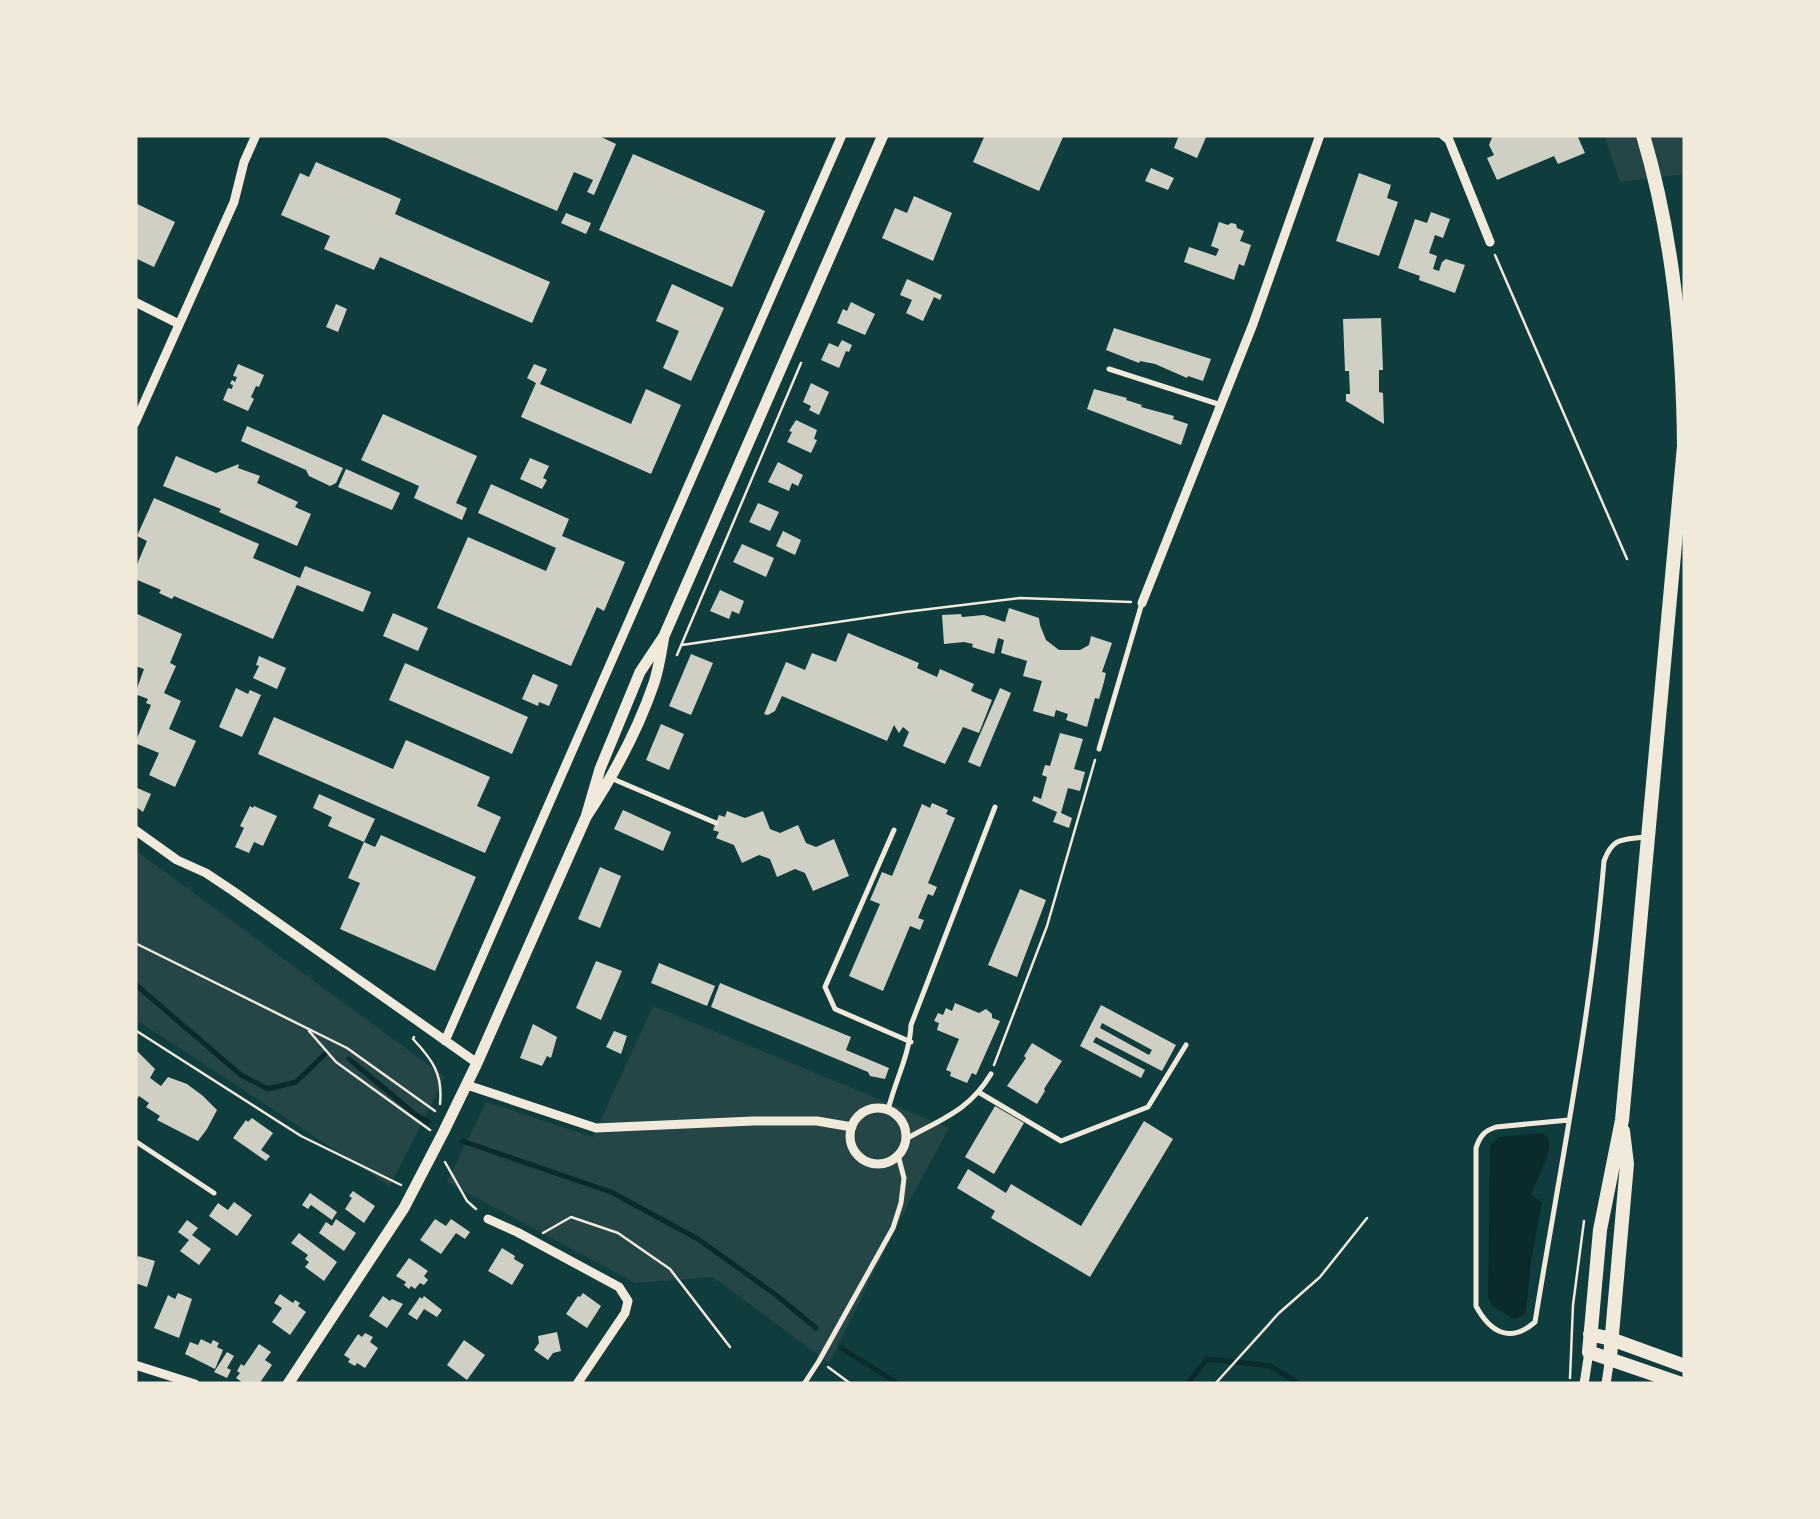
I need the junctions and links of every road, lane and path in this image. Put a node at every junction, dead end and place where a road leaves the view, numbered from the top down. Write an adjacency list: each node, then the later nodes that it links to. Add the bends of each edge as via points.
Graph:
1 (256, 135): 9 (street)
2 (842, 135): 27 (street)
3 (883, 135): 15 (street)
4 (1320, 135): 11 (street)
5 (1442, 135): 7 (street)
6 (1642, 135): 22 (main road, via 1677,300 1684,446)
7 (1491, 246): 13 (path)
8 (135, 302): 9 (street)
9 (180, 324): 12 (street)
10 (1109, 369): 11 (lane)
11 (1221, 405): 14 (street)
12 (135, 423)
13 (1627, 559)
14 (1142, 603): 15 (path, via 1020,598 681,646); 16 (lane)
15 (664, 636): 17 (street, via 654,683)
16 (1099, 748): 31 (path, via 1047,926)
17 (605, 776): 19 (lane); 30 (street)
18 (995, 808): 28 (lane, via 910,1025)
19 (716, 822)
20 (135, 830): 24 (street)
21 (894, 830): 28 (lane, via 826,987 834,1009)
22 (1647, 837): 35 (lane, via 1618,841 1604,861); 36 (main road)
23 (135, 944): 25 (path)
24 (422, 1025): 25 (path, via 413,1038 442,1084 436,1112); 27 (street)
25 (306, 1028): 38 (path, via 336,1062)
26 (135, 1030): 44 (path, via 301,1136 404,1186)
27 (445, 1041): 30 (street)
28 (910, 1042): 34 (lane)
29 (1186, 1045): 33 (lane, via 1148,1108 1062,1141)
30 (477, 1062): 32 (street)
31 (991, 1074): 33 (lane)
32 (467, 1085): 37 (street, via 596,1128 753,1121); 44 (street)
33 (980, 1092): 39 (lane)
34 (888, 1110): 37 (street, via 870,1109); 39 (street, via 902,1121)
35 (1569, 1120): 35 (lane, via 1496,1127 1476,1148 1476,1306 1501,1332 1514,1334 1535,1322)
36 (1622, 1120): 48 (main road, via 1603,1208); 49 (main road, via 1627,1164)
37 (852, 1127): 41 (street, via 852,1145 864,1160 882,1164)
38 (429, 1130)
39 (906, 1139): 41 (street)
40 (135, 1141): 43 (lane)
41 (898, 1155): 53 (lane, via 904,1178 893,1228)
42 (444, 1160): 46 (path, via 467,1201)
43 (214, 1193)
44 (404, 1208): 57 (street)
45 (1367, 1218): 61 (path)
46 (488, 1219): 47 (street)
47 (532, 1240): 50 (path, via 571,1216 618,1233 670,1269); 58 (street, via 619,1287 628,1301 626,1314)
48 (1590, 1334): 49 (main road); 51 (main road)
49 (1612, 1338): 52 (main road); 55 (main road)
50 (730, 1347)
51 (1589, 1352): 52 (main road); 62 (street)
52 (1610, 1358): 63 (street); 64 (main road)
53 (819, 1362): 59 (lane); 60 (path)
54 (135, 1365): 56 (street)
55 (1685, 1366)
56 (195, 1384)
57 (288, 1384)
58 (577, 1384)
59 (804, 1384)
60 (851, 1384)
61 (1216, 1384)
62 (1584, 1384)
63 (1606, 1384)
64 (1682, 1384)

